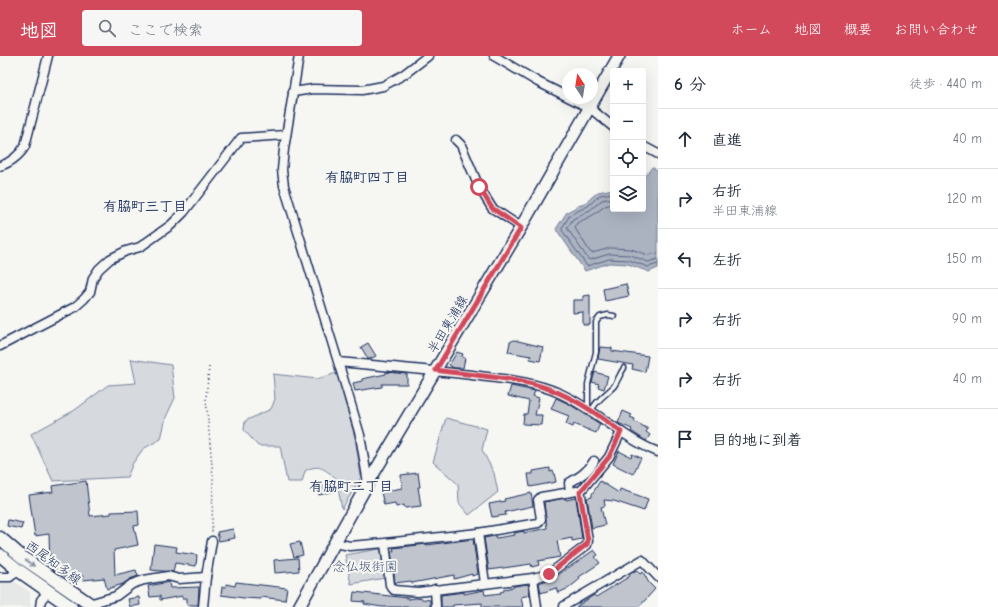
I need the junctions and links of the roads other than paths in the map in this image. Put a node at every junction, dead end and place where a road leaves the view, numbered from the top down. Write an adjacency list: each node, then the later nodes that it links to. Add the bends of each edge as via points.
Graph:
1 (48, 56): 15 (street, via 25,146 21,153)
2 (299, 56): 6 (street)
3 (428, 56): 6 (street, via 383,86 362,90 313,89)
4 (494, 56): 7 (street)
5 (619, 56): 9 (main road, 半田東浦線)
6 (293, 92): 11 (street)
7 (562, 94)
8 (582, 104): 9 (street)
9 (590, 108): 10 (street); 16 (main road, 半田東浦線)
10 (610, 125)
11 (286, 135): 18 (street, via 241,138 171,225 140,247 126,250 98,269 90,292 75,307); 19 (street, via 282,170 284,186)
12 (456, 140): 16 (street, via 461,145 479,187 492,208)
13 (646, 148): 14 (street)
14 (658, 154)
15 (0, 166)
16 (521, 228): 21 (main road, 半田東浦線)
17 (614, 316): 22 (lane, via 600,317 596,322 596,352 588,384)
18 (0, 346)
19 (338, 362): 21 (street); 26 (street, via 360,435)
20 (624, 368): 22 (lane, via 615,384)
21 (436, 370): 22 (street, via 543,387); 26 (main road, 半田東浦線)
22 (590, 409): 23 (street)
23 (621, 432): 24 (street); 28 (street, via 609,457)
24 (658, 452)
25 (594, 461): 27 (street, via 590,469 568,483)
26 (368, 483): 32 (main road, 半田東浦線)
27 (570, 492): 28 (street); 29 (street, via 541,497 538,500 541,519 538,523)
28 (580, 492): 39 (street, via 587,544 549,574)
29 (478, 533): 33 (street); 40 (street)
30 (0, 538): 43 (main road, 西尾知多線, one-way to 43, via 23,558)
31 (212, 541): 37 (street)
32 (335, 543): 33 (street, via 350,546); 47 (main road, 半田東浦線)
33 (385, 543): 41 (street, via 390,585 394,590 418,592)
34 (0, 555): 35 (main road, 西尾知多線)
35 (18, 570): 36 (street, via 10,577); 42 (main road, 西尾知多線)
36 (0, 577)
37 (206, 577): 43 (street, via 168,576 144,580 132,584 116,596); 46 (street)
38 (658, 577): 50 (street, via 642,560)
39 (533, 578): 40 (street); 49 (street)
40 (485, 583): 41 (street)
41 (435, 589): 48 (street)
42 (48, 592): 44 (street, via 41,600); 45 (main road, 西尾知多線)
43 (92, 605)
44 (40, 607)
45 (71, 607)
46 (203, 607)
47 (298, 607)
48 (436, 607)
49 (537, 607)
50 (564, 607)

